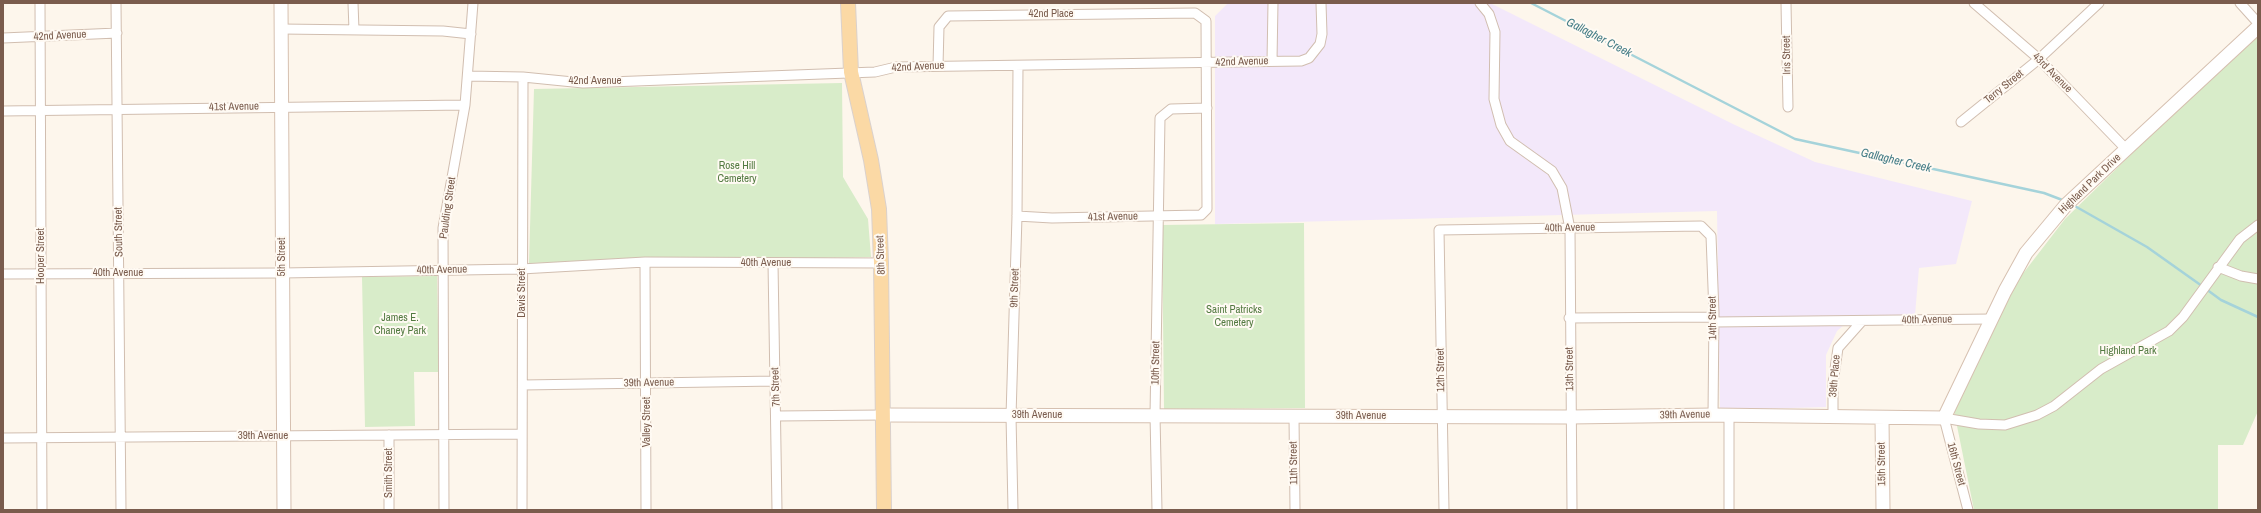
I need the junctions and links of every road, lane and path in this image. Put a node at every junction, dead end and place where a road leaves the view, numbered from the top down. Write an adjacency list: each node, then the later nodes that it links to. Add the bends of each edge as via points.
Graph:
1 (40, 3): 19 (street, Hooper Street)
2 (116, 3): 17 (street, South Street)
3 (281, 3): 14 (street, 5th Street)
4 (353, 3): 16 (street)
5 (473, 3): 18 (street, Paulding Street)
6 (848, 3): 26 (main road, 8th Street)
7 (1273, 3): 22 (street)
8 (1321, 3): 22 (street, 42nd Avenue, via 1322,34 1317,50 1309,58 1301,61)
9 (1480, 3): 42 (street, via 1489,14 1495,32 1494,99 1500,125 1510,141 1552,171 1562,188)
10 (1786, 3): 31 (street, Iris Street)
11 (1974, 3): 21 (street, 43rd Avenue)
12 (2099, 3): 21 (street, Terry Street)
13 (2240, 3): 15 (street)
14 (281, 29): 16 (street); 30 (street, 5th Street)
15 (2257, 29): 37 (street, Highland Park Drive)
16 (354, 30): 18 (street, via 443,31)
17 (117, 33): 19 (street, 42nd Avenue); 33 (street, South Street)
18 (471, 34): 27 (street, Paulding Street)
19 (40, 36): 20 (street, 42nd Avenue); 35 (street, Hooper Street)
20 (3, 38)
21 (2039, 59): 36 (street, Terry Street); 37 (street, 43rd Avenue)
22 (1272, 61): 23 (street, 42nd Avenue)
23 (1207, 63): 24 (street, 42nd Place, via 1206,21 1195,13 948,16 939,27); 25 (street, 42nd Avenue); 32 (street)
24 (938, 66): 25 (street, 42nd Avenue); 26 (street, 42nd Avenue, via 896,66 875,72)
25 (1018, 66): 38 (street, 9th Street)
26 (851, 72): 28 (street, 42nd Avenue, via 583,83); 46 (main road, 8th Street, via 879,208)
27 (468, 76): 28 (street, 42nd Avenue); 29 (street, Paulding Street)
28 (523, 77): 49 (street, Davis Street)
29 (465, 105): 30 (street, 41st Avenue); 48 (street, Paulding Street, via 444,228)
30 (282, 107): 33 (street, 41st Avenue); 52 (street, 5th Street)
31 (1788, 107)
32 (1207, 108): 39 (street, 10th Street, via 1171,109 1160,118); 39 (street, 41st Avenue, via 1207,209 1201,215)
33 (118, 110): 35 (street, 41st Avenue); 51 (street, South Street)
34 (3, 111): 35 (street, 41st Avenue)
35 (42, 111): 50 (street, Hooper Street)
36 (1961, 122)
37 (2126, 149): 56 (street, Highland Park Drive, via 2071,201 2026,253)
38 (1017, 216): 39 (street, 41st Avenue); 66 (street, 9th Street)
39 (1158, 216): 63 (street, 10th Street)
40 (2258, 225): 47 (street, via 2240,239)
41 (1701, 226): 42 (street, 40th Avenue); 57 (street, 14th Street, via 1711,236)
42 (1570, 228): 43 (street, 40th Avenue); 55 (street, 13th Street)
43 (1439, 230): 68 (street, 12th Street)
44 (645, 262): 45 (street, 40th Avenue); 49 (street, 40th Avenue); 60 (street, Valley Street)
45 (773, 263): 46 (street, 40th Avenue); 59 (street, 7th Street)
46 (882, 263): 62 (main road, 8th Street)
47 (2218, 267): 54 (street, via 2241,276); 73 (street, via 2183,317 2168,331 2101,369 2054,406 2037,415 2005,425)
48 (443, 269): 49 (street, 40th Avenue); 52 (street, 40th Avenue); 74 (street, Paulding Street)
49 (522, 269): 61 (street, Davis Street)
50 (41, 273): 51 (street, 40th Avenue); 53 (street, 40th Avenue); 80 (street, Hooper Street)
51 (119, 273): 52 (street, 40th Avenue); 77 (street, South Street)
52 (282, 273): 78 (street, 5th Street)
53 (3, 274)
54 (2258, 279)
55 (1569, 318): 57 (street); 71 (street, 13th Street)
56 (1992, 319): 58 (street, 40th Avenue); 73 (street, Highland Park Drive)
57 (1714, 320): 58 (street, 40th Avenue); 64 (street, 14th Street)
58 (1862, 321): 70 (street, 39th Place, via 1838,348 1833,383)
59 (776, 381): 60 (street, 39th Avenue); 65 (street, 7th Street)
60 (647, 383): 61 (street, 39th Avenue); 87 (street, Valley Street)
61 (523, 385): 75 (street, Davis Street)
62 (883, 415): 65 (street, 39th Avenue); 66 (street, 39th Avenue); 89 (main road, 8th Street)
63 (1155, 415): 66 (street, 39th Avenue); 67 (street, 39th Avenue); 91 (street, 10th Street)
64 (1713, 415): 69 (street, 39th Avenue); 71 (street, 39th Avenue)
65 (777, 416): 88 (street, 7th Street)
66 (1012, 416): 90 (street, 9th Street)
67 (1294, 416): 68 (street, 39th Avenue); 92 (street, 11th Street)
68 (1442, 416): 71 (street, 39th Avenue); 93 (street, 12th Street)
69 (1728, 416): 70 (street, 39th Avenue); 95 (street)
70 (1833, 416): 72 (street, 39th Avenue)
71 (1570, 417): 94 (street, 13th Street)
72 (1882, 418): 73 (street, 39th Avenue); 96 (street, 15th Street)
73 (1944, 418): 97 (street, 16th Street)
74 (443, 434): 75 (street, 39th Avenue); 76 (street, 39th Avenue); 85 (street, Paulding Street)
75 (522, 434): 86 (street, Davis Street)
76 (389, 435): 78 (street, 39th Avenue); 84 (street, Smith Street)
77 (120, 436): 78 (street, 39th Avenue); 80 (street, 39th Avenue); 82 (street, South Street)
78 (283, 437): 83 (street, 5th Street)
79 (3, 438): 80 (street, 39th Avenue)
80 (42, 438): 81 (street, Hooper Street)
81 (42, 510)
82 (121, 510)
83 (284, 510)
84 (389, 510)
85 (444, 510)
86 (522, 510)
87 (646, 510)
88 (777, 510)
89 (884, 510)
90 (1013, 510)
91 (1157, 510)
92 (1295, 510)
93 (1444, 510)
94 (1572, 510)
95 (1729, 510)
96 (1883, 510)
97 (1968, 510)

